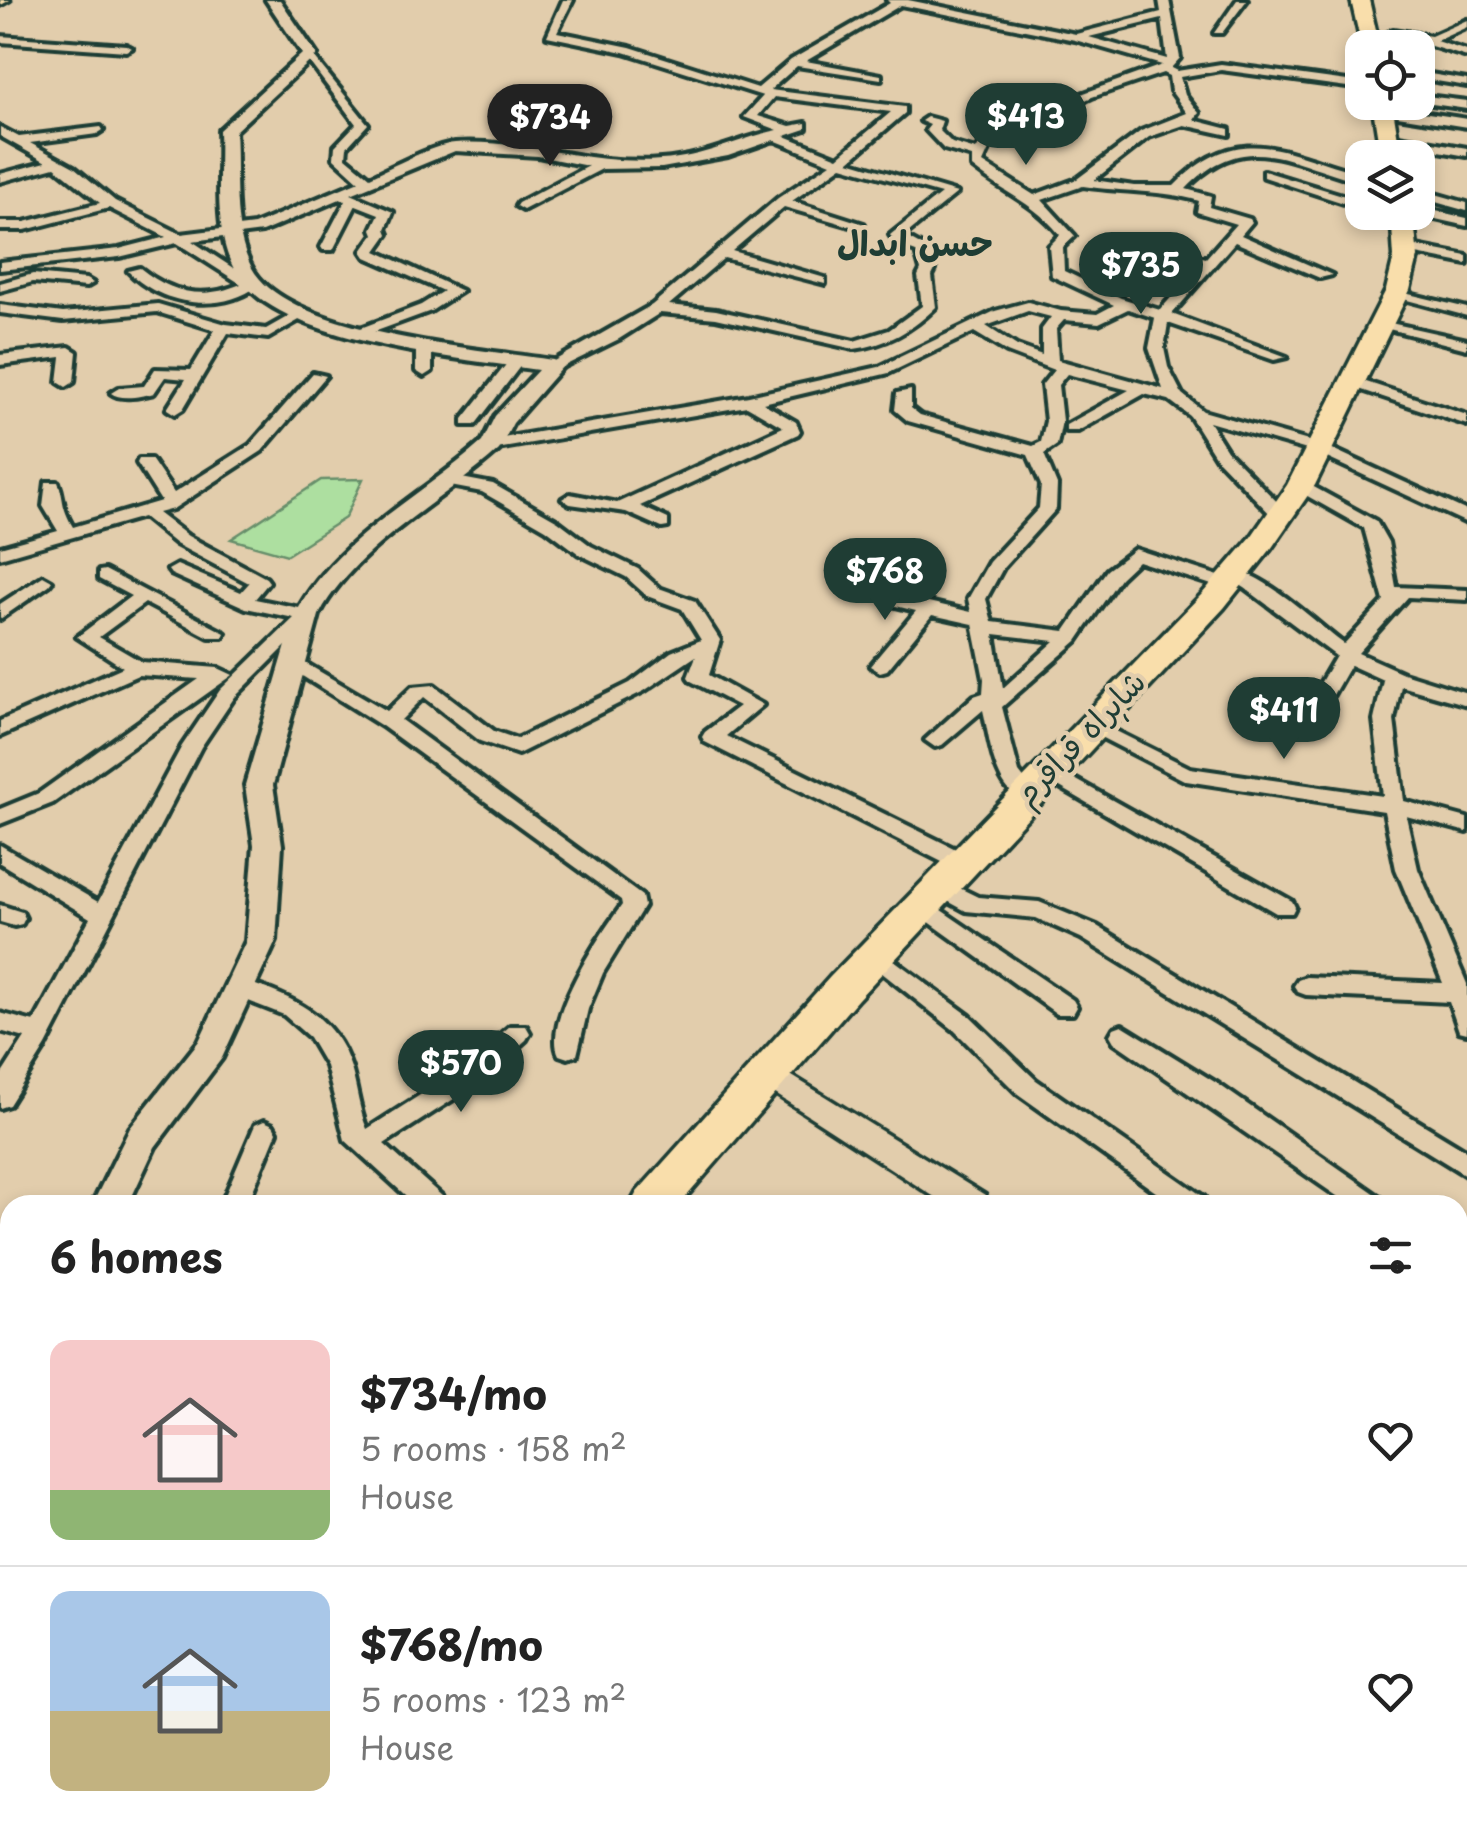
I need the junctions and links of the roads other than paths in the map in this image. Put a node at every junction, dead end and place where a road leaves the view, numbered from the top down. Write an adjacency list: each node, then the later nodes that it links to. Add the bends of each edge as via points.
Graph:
1 (273, 0): 17 (main road)
2 (568, 0): 25 (street, via 550,34 626,49)
3 (1164, 0): 7 (street)
4 (1242, 0): 9 (street)
5 (1360, 0): 10 (highway)
6 (896, 1): 12 (street); 18 (street)
7 (1167, 14): 12 (street); 19 (street)
8 (1467, 23): 11 (street)
9 (1218, 30)
10 (1367, 30)
11 (1435, 36)
12 (1076, 37): 19 (street)
13 (0, 39): 15 (street)
14 (1435, 46): 16 (street)
15 (126, 48)
16 (1467, 54)
17 (310, 55): 47 (street, via 362,124 341,146 340,158); 64 (main road, via 227,130)
18 (794, 62): 20 (street); 25 (street)
19 (1174, 70): 23 (street, via 1221,67); 24 (street); 30 (street, via 1178,96 1192,113); 40 (street, via 1088,96 987,141)
20 (877, 77)
21 (1435, 77): 22 (street)
22 (1467, 82)
23 (1345, 84)
24 (1260, 87)
25 (766, 92): 35 (street, via 750,117 796,128); 42 (street, via 900,108)
26 (1435, 101): 27 (street)
27 (1467, 105)
28 (1435, 116): 31 (street)
29 (927, 121): 40 (street, via 938,124 932,130 943,143)
30 (1184, 121): 34 (street); 48 (street, via 1145,134)
31 (1467, 122)
32 (97, 130): 36 (street)
33 (0, 132): 36 (street)
34 (1225, 132)
35 (772, 136): 42 (street); 43 (street, via 662,164)
36 (19, 143): 38 (street); 41 (street)
37 (1435, 150): 39 (street)
38 (0, 152)
39 (1467, 152)
40 (979, 155): 51 (street, via 982,169)
41 (56, 162): 46 (street); 54 (street)
42 (840, 162): 53 (street); 87 (street, via 951,192 898,235 922,250 928,270 931,302)
43 (600, 165): 47 (street, via 538,152 453,148); 55 (street)
44 (1268, 174): 52 (street)
45 (1345, 174): 49 (street, via 1313,160 1250,147 1208,161)
46 (0, 178)
47 (368, 182): 50 (street)
48 (1082, 182): 49 (street); 51 (street)
49 (1177, 190): 65 (street, via 1206,198 1202,209 1245,222)
50 (347, 196): 64 (street, via 257,230); 68 (street); 90 (street, via 386,212 368,251 455,291)
51 (1037, 198): 79 (street, via 1068,236 1056,246 1057,273)
52 (1345, 199)
53 (782, 202): 61 (street); 69 (street)
54 (110, 204): 60 (street); 66 (street)
55 (523, 206)
56 (1467, 207): 57 (street)
57 (1435, 211)
58 (1435, 218): 59 (street)
59 (1467, 222)
60 (1, 226)
61 (859, 227)
62 (1405, 230): 81 (highway, شاہراہ قراقرم, via 1404,274)
63 (1426, 230): 70 (street)
64 (234, 232): 66 (street); 77 (main road)
65 (1232, 236): 71 (street); 74 (street)
66 (179, 238): 72 (street, via 119,253); 77 (street)
67 (1136, 243): 71 (street)
68 (328, 246)
69 (722, 253): 75 (street); 80 (street)
70 (1467, 260)
71 (1208, 263): 86 (street)
72 (0, 266)
73 (135, 270): 77 (street, via 156,291 219,301)
74 (1324, 275)
75 (820, 282)
76 (86, 283): 78 (street, via 32,278)
77 (252, 285): 84 (main road)
78 (0, 288)
79 (1124, 305): 85 (street, via 1099,319); 86 (street)
80 (657, 308): 87 (street, via 854,345 875,342); 97 (street)
81 (1390, 308): 83 (street); 92 (street); 101 (highway, شاہراہ قراقرم)
82 (0, 309): 89 (street, via 62,317 158,308)
83 (1467, 312)
84 (301, 315): 89 (street, via 273,334); 90 (main road)
85 (1060, 315): 88 (street, via 1028,306); 96 (street, via 1049,329)
86 (1163, 316): 93 (street); 105 (street, via 1154,352)
87 (911, 322): 91 (street)
88 (975, 326): 91 (street); 96 (street)
89 (224, 328): 98 (street)
90 (363, 332): 95 (main road, via 424,360)
91 (950, 338): 106 (street, via 884,370)
92 (1467, 346)
93 (1279, 357)
94 (0, 360): 100 (street, via 69,352)
95 (517, 360): 97 (main road); 110 (street)
96 (1057, 365): 102 (street); 114 (street, via 1049,444)
97 (553, 366): 112 (main road, via 503,421)
98 (194, 375): 103 (street, via 160,372 149,390); 107 (street)
99 (318, 376): 120 (street, via 256,448)
100 (66, 382)
101 (1352, 382): 109 (street); 113 (highway, شاہراہ قراقرم)
102 (1141, 389): 105 (street); 111 (street)
103 (120, 393)
104 (905, 393): 114 (street, via 903,410 914,418)
105 (1174, 397): 108 (street)
106 (749, 402): 112 (street); 121 (street, via 792,431)
107 (175, 408)
108 (1197, 414): 113 (street); 123 (street)
109 (1467, 420)
110 (469, 422)
111 (1072, 428)
112 (491, 445): 116 (main road)
113 (1320, 449): 117 (highway, شاہراہ قراقرم); 124 (street)
114 (1035, 452): 140 (street, via 1048,485 1047,509 981,588)
115 (145, 463): 120 (street)
116 (451, 482): 139 (main road, via 345,564); 143 (street, via 487,488 632,572 653,592 689,605)
117 (1301, 485): 123 (highway, شاہراہ قراقرم); 134 (street, via 1378,535)
118 (52, 486): 126 (street, via 52,506)
119 (570, 499): 121 (street)
120 (172, 502): 122 (street)
121 (626, 506): 125 (street)
122 (148, 513): 126 (street); 135 (street, via 182,540 260,582)
123 (1281, 515): 130 (highway, شاہراہ قراقرم)
124 (1467, 518)
125 (662, 522)
126 (69, 534): 127 (street)
127 (0, 553)
128 (177, 570): 135 (street)
129 (105, 575): 133 (street)
130 (1231, 580): 142 (street, via 1135,554); 144 (street, via 1262,588); 155 (highway, شاہراہ قراقرم)
131 (43, 581): 138 (street)
132 (1467, 595): 134 (street, via 1414,589)
133 (142, 597): 141 (street); 147 (street, via 86,637)
134 (1392, 599): 144 (street)
135 (244, 600): 139 (street)
136 (890, 600): 137 (street)
137 (926, 610): 140 (street); 146 (street)
138 (0, 613)
139 (307, 616): 145 (main road); 150 (street)
140 (984, 624): 142 (street); 152 (street)
141 (216, 634)
142 (1070, 637): 152 (street, via 1011,692)
143 (710, 643): 154 (street, via 518,747 487,736 427,689); 163 (street, via 698,677 753,705 712,737)
144 (1347, 654): 149 (street); 153 (street)
145 (292, 664): 154 (street); 168 (main road, via 259,785 267,889 261,940)
146 (880, 666)
147 (140, 669): 148 (street); 156 (street)
148 (218, 674): 150 (street); 160 (street, via 46,798)
149 (1394, 677): 151 (street); 159 (street, via 1384,720)
150 (244, 678): 165 (street, via 192,746)
151 (1467, 699)
152 (992, 701): 157 (street, via 981,701); 158 (street, via 1009,774)
153 (1312, 716)
154 (389, 721): 176 (street, via 630,896 633,906 594,965)
155 (1090, 726): 158 (highway, شاہراہ قراقرم); 159 (street, via 1186,774)
156 (0, 730)
157 (935, 740)
158 (1037, 783): 163 (highway, شاہراہ قراقرم); 164 (street)
159 (1393, 805): 161 (street); 169 (street, via 1407,869)
160 (0, 816)
161 (1467, 825)
162 (0, 853): 165 (street)
163 (941, 884): 166 (highway, شاہراہ قراقرم); 170 (street); 181 (street, via 974,905 1039,910 1089,932)
164 (1284, 907)
165 (103, 915): 173 (street)
166 (875, 955): 177 (highway, شاہراہ قراقرم); 187 (street, via 950,1013 1027,1086)
167 (1306, 986): 169 (street)
168 (241, 989): 180 (street, via 292,1008 318,1030 338,1066 354,1133); 182 (main road, via 211,1049 142,1138)
169 (1459, 993): 172 (street)
170 (1065, 1007)
171 (0, 1022): 173 (street)
172 (1467, 1024)
173 (40, 1033): 178 (street)
174 (518, 1033): 180 (street, via 464,1079)
175 (1122, 1035): 188 (street)
176 (568, 1048)
177 (771, 1074): 185 (highway, شاہراہ قراقرم); 186 (street)
178 (0, 1098)
179 (264, 1132): 183 (street)
180 (365, 1143): 184 (street)
181 (1467, 1165)
182 (115, 1195)
183 (238, 1195)
184 (423, 1195)
185 (661, 1195)
186 (959, 1195)
187 (1181, 1195)
188 (1357, 1195)

